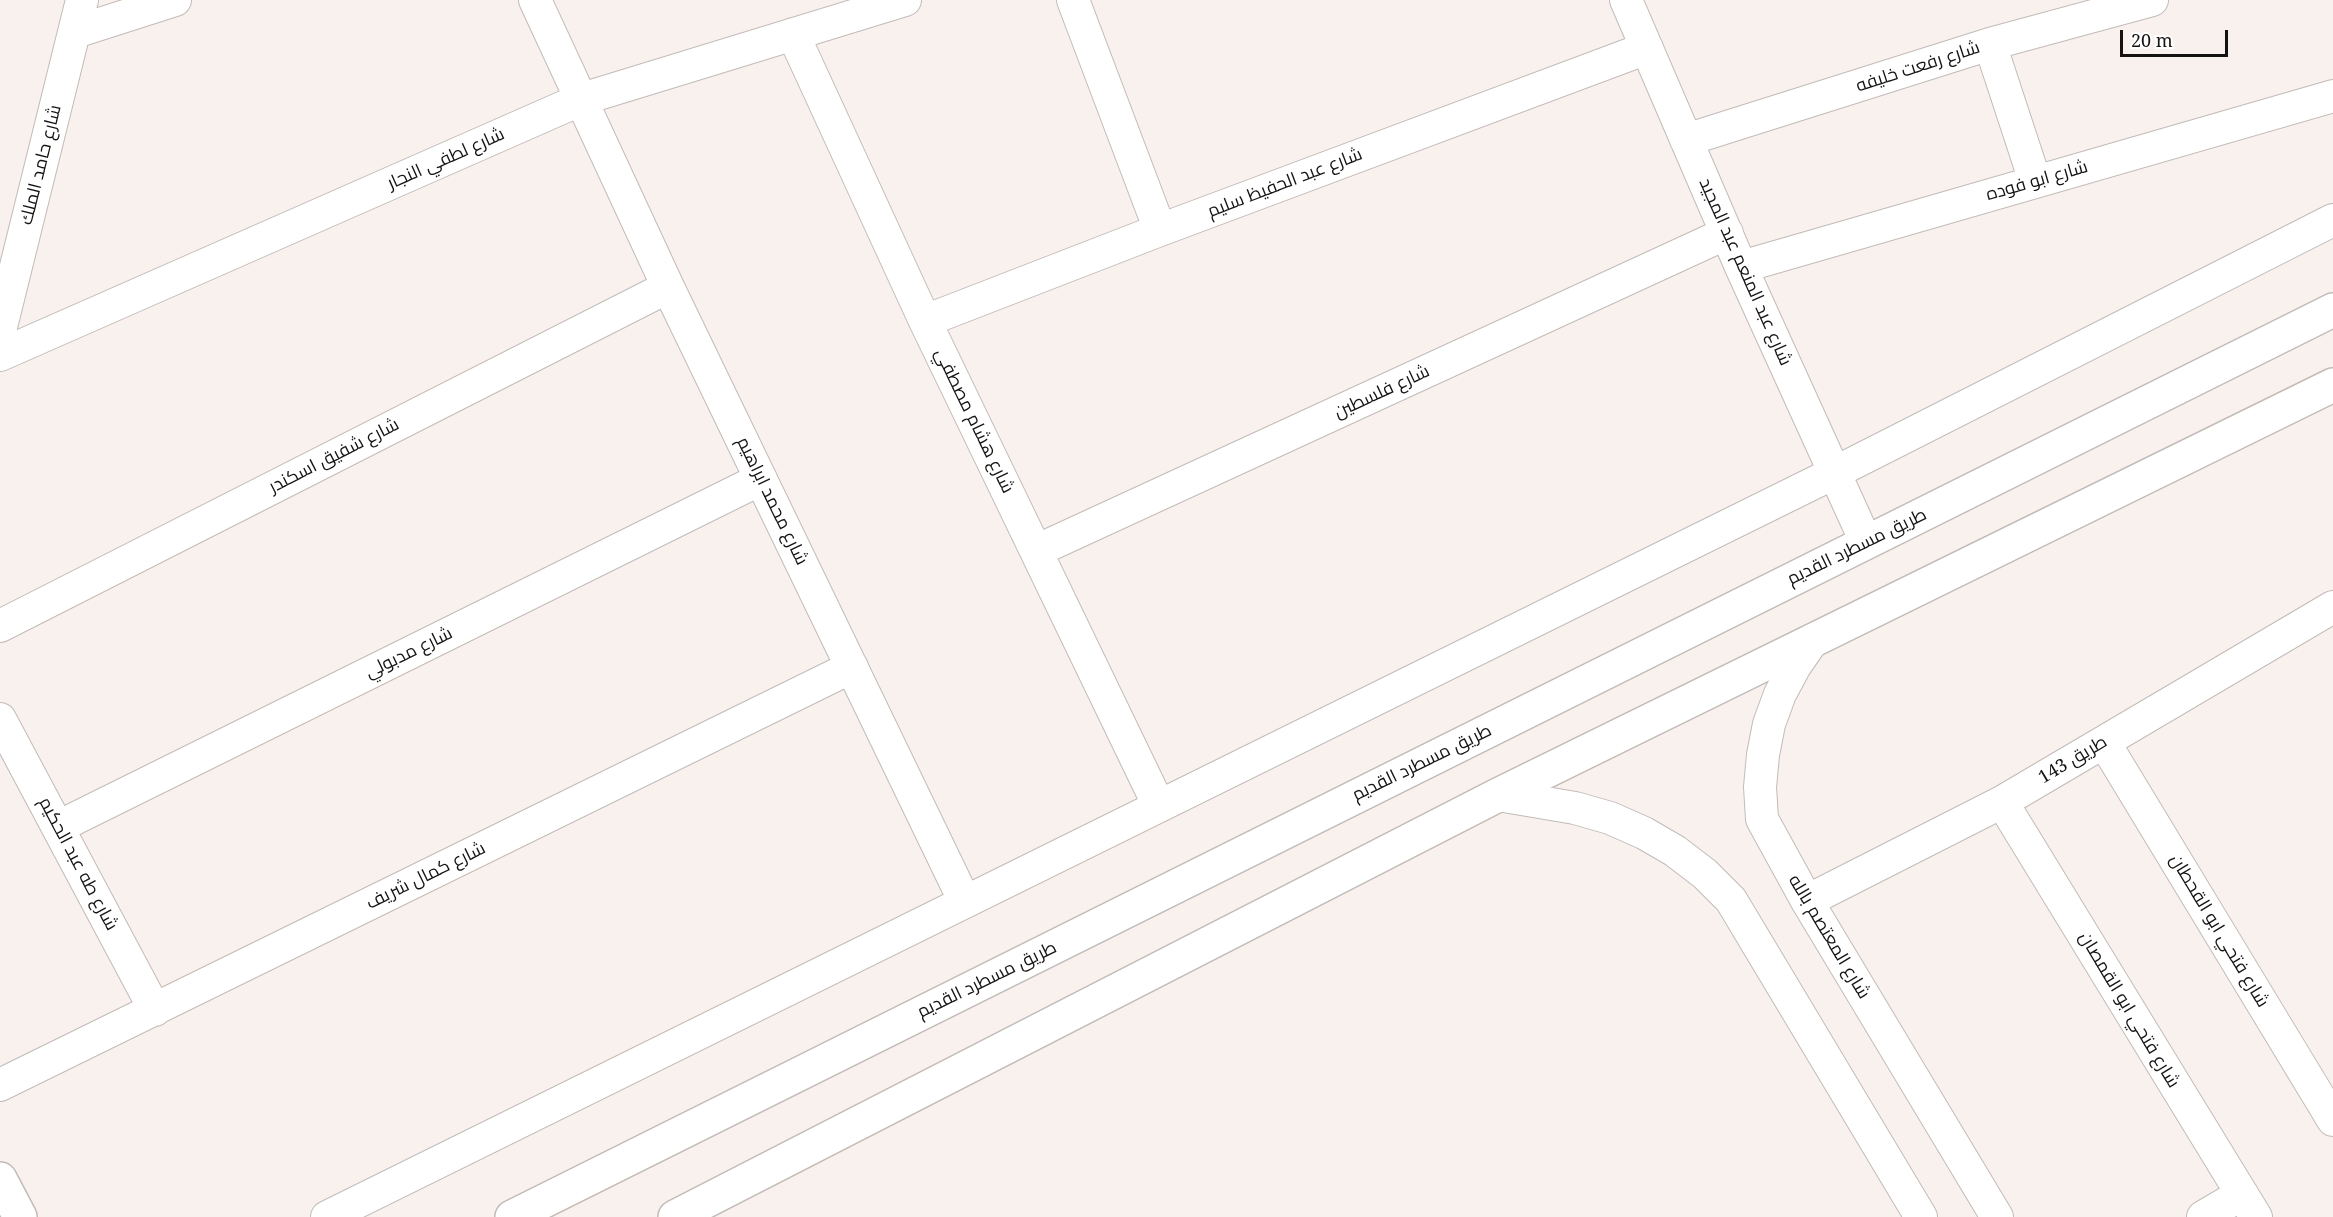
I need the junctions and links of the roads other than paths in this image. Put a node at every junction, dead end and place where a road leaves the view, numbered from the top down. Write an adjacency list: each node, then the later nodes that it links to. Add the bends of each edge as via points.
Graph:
1 (82, 0): 8 (street, شارع حامد الملك)
2 (175, 0): 8 (street)
3 (535, 0): 13 (street, شارع محمد ابراهيم)
4 (905, 0): 9 (street, شارع لطفي النجار)
5 (1073, 0): 17 (street)
6 (2152, 0): 10 (street, شارع رفعت خليفه)
7 (1633, 2): 11 (street, شارع عبد المنعم عبد المجيد)
8 (75, 32): 23 (street, شارع حامد الملك)
9 (792, 34): 13 (street, شارع لطفي النجار); 22 (street, شارع هشام مصطفي)
10 (1990, 44): 14 (street, شارع رفعت خليفه); 15 (street)
11 (1647, 48): 14 (street, شارع عبد المنعم عبد المجيد); 17 (street, شارع عبد الحفيظ سليم)
12 (2333, 96): 15 (street, شارع ابو فوده)
13 (582, 99): 20 (street, شارع محمد ابراهيم); 24 (street, شارع لطفي النجار)
14 (1686, 140): 18 (street, شارع عبد المنعم عبد المجيد)
15 (2035, 182): 19 (street, شارع ابو فوده)
16 (2333, 220): 26 (street)
17 (1160, 230): 22 (street, شارع عبد الحفيظ سليم)
18 (1727, 233): 19 (street, شارع عبد المنعم عبد المجيد); 29 (street, شارع فلسطين)
19 (1741, 267): 26 (street, شارع عبد المنعم عبد المجيد)
20 (668, 287): 27 (street, شارع محمد ابراهيم); 31 (street, شارع شفيق اسكندر)
21 (2333, 310): 28 (main road, طريق مسطرد القديم)
22 (925, 321): 29 (street, شارع هشام مصطفي)
23 (0, 331)
24 (0, 356)
25 (2333, 385): 32 (main road)
26 (1836, 472): 28 (street, شارع عبد المنعم عبد المجيد); 38 (street)
27 (761, 479): 33 (street, شارع محمد ابراهيم); 39 (street, شارع مدبولي)
28 (1866, 542): 49 (main road, طريق مسطرد القديم)
29 (1036, 551): 38 (street, شارع هشام مصطفي)
30 (2333, 607): 35 (street, طريق 143)
31 (0, 626)
32 (1813, 640): 36 (main road); 40 (street, شارع المعتصم بالله, via 1795,666 1773,714 1760,787 1762,819)
33 (852, 667): 41 (street, شارع محمد ابراهيم); 42 (street, شارع كمال شريف)
34 (0, 719): 39 (street, شارع طه عبد الحكيم)
35 (2104, 742): 37 (street, طريق 143); 44 (street, شارع فتحي ابو القحطان)
36 (1498, 795): 50 (main road); 51 (street, via 1610,818 1676,851 1705,874 1731,900)
37 (2002, 802): 40 (street, طريق 143); 46 (street, شارع فتحي ابو القمصان)
38 (1160, 806): 41 (street)
39 (58, 827): 42 (street, شارع طه عبد الحكيم)
40 (1807, 901): 52 (street, شارع المعتصم بالله)
41 (965, 902): 48 (street)
42 (155, 1010): 43 (street, شارع كمال شريف)
43 (0, 1085)
44 (2333, 1120)
45 (0, 1179): 47 (main road)
46 (2249, 1206): 53 (street)
47 (12, 1213)
48 (327, 1217)
49 (512, 1217)
50 (675, 1217)
51 (1921, 1217)
52 (1997, 1217)
53 (2203, 1217)

